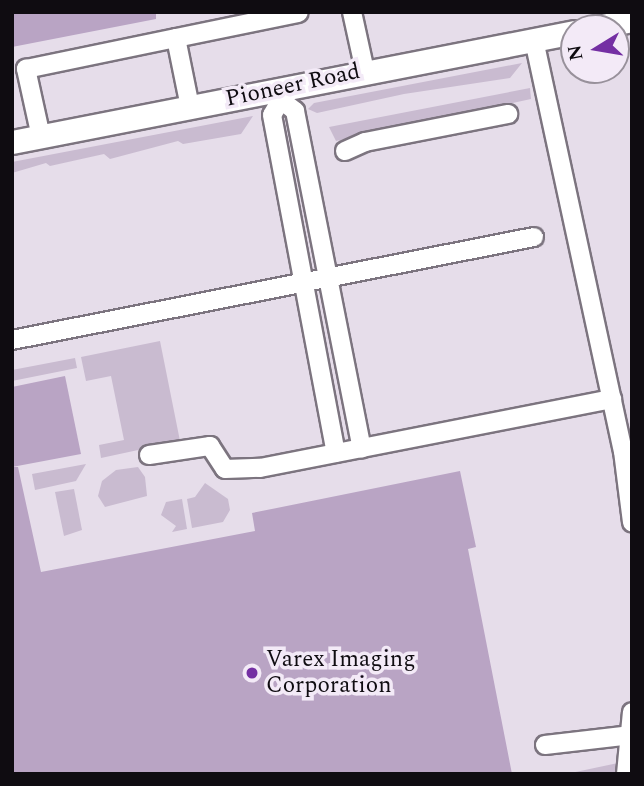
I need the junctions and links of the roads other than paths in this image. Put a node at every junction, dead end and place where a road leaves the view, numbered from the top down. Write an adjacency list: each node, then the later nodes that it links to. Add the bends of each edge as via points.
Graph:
1 (352, 12): 7 (street)
2 (298, 13): 4 (street)
3 (560, 35): 5 (main road, Pioneer Road)
4 (176, 38): 6 (street); 9 (street)
5 (534, 40): 7 (main road, Pioneer Road); 18 (street)
6 (19, 70): 11 (street)
7 (365, 71): 8 (main road, Pioneer Road)
8 (277, 101): 9 (main road, Pioneer Road); 15 (street, via 295,111); 16 (street)
9 (190, 107): 11 (main road, Pioneer Road)
10 (508, 114): 13 (street, via 365,142)
11 (41, 136): 12 (main road, Pioneer Road)
12 (12, 142)
13 (345, 151)
14 (534, 237): 15 (street)
15 (328, 278): 16 (street); 19 (street)
16 (303, 283): 17 (street); 20 (street)
17 (12, 340)
18 (612, 399): 19 (street); 22 (street)
19 (362, 448): 20 (street)
20 (336, 453): 21 (street, via 233,471 217,463 210,446)
21 (149, 455)
22 (632, 522)
23 (632, 712): 24 (street)
24 (631, 735): 25 (street); 26 (street)
25 (545, 745)
26 (626, 774)

